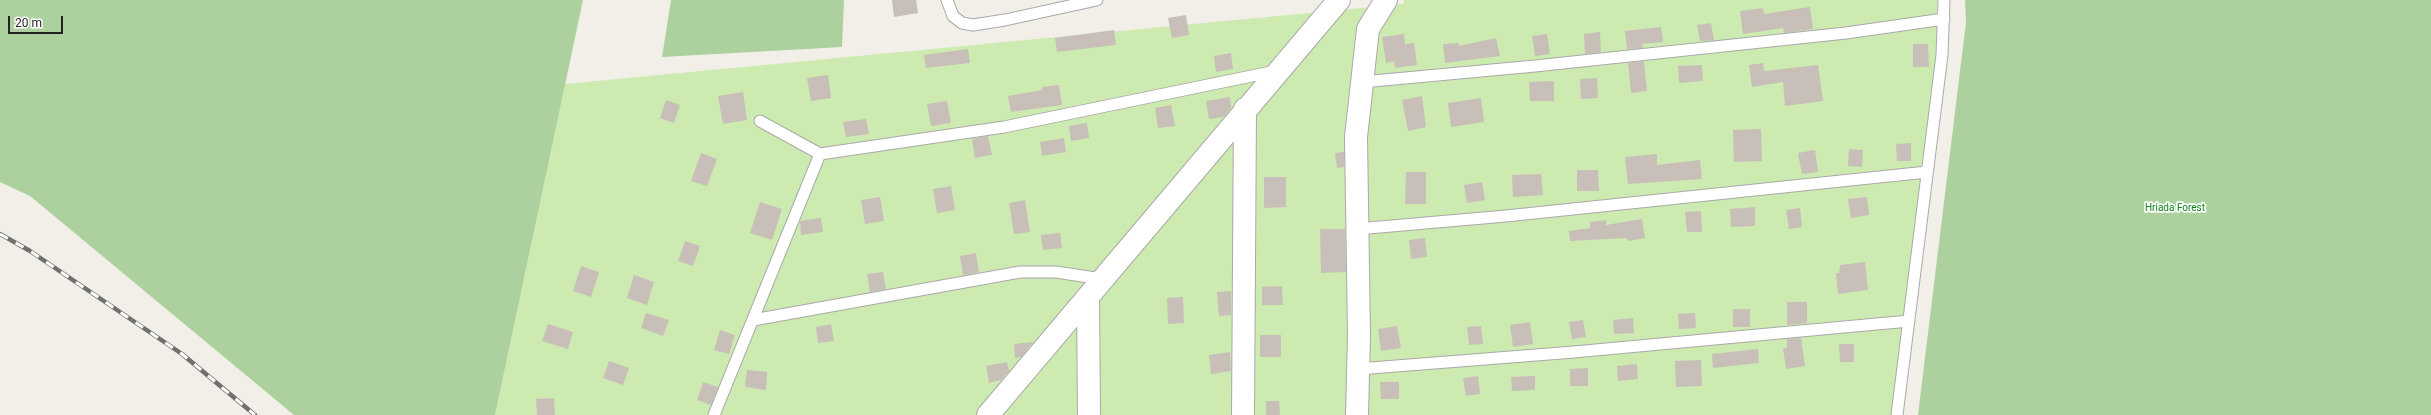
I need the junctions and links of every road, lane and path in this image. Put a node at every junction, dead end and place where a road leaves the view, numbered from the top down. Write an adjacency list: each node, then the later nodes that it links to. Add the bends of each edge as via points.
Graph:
1 (947, 0): 2 (lane, via 953,16 962,23 973,25)
2 (1097, 0)
3 (1339, 0): 7 (street)
4 (1386, 0): 8 (street, via 1368,29)
5 (1944, 0): 6 (lane)
6 (1944, 19): 8 (lane, via 1830,35); 12 (lane)
7 (1277, 71): 9 (street); 11 (lane, via 1004,127)
8 (1362, 82): 13 (street, via 1356,137)
9 (1245, 109): 14 (street); 22 (street)
10 (760, 121): 11 (lane)
11 (820, 154): 16 (lane)
12 (1927, 172): 13 (lane); 17 (lane)
13 (1357, 229): 18 (street)
14 (1102, 279): 15 (street); 16 (lane, via 1056,272 1020,272)
15 (1088, 297): 20 (street); 21 (street)
16 (753, 320): 19 (lane)
17 (1909, 320): 18 (lane, via 1574,352); 24 (lane)
18 (1358, 369): 23 (street)
19 (714, 415)
20 (988, 415)
21 (1089, 415)
22 (1243, 415)
23 (1357, 415)
24 (1897, 415)

